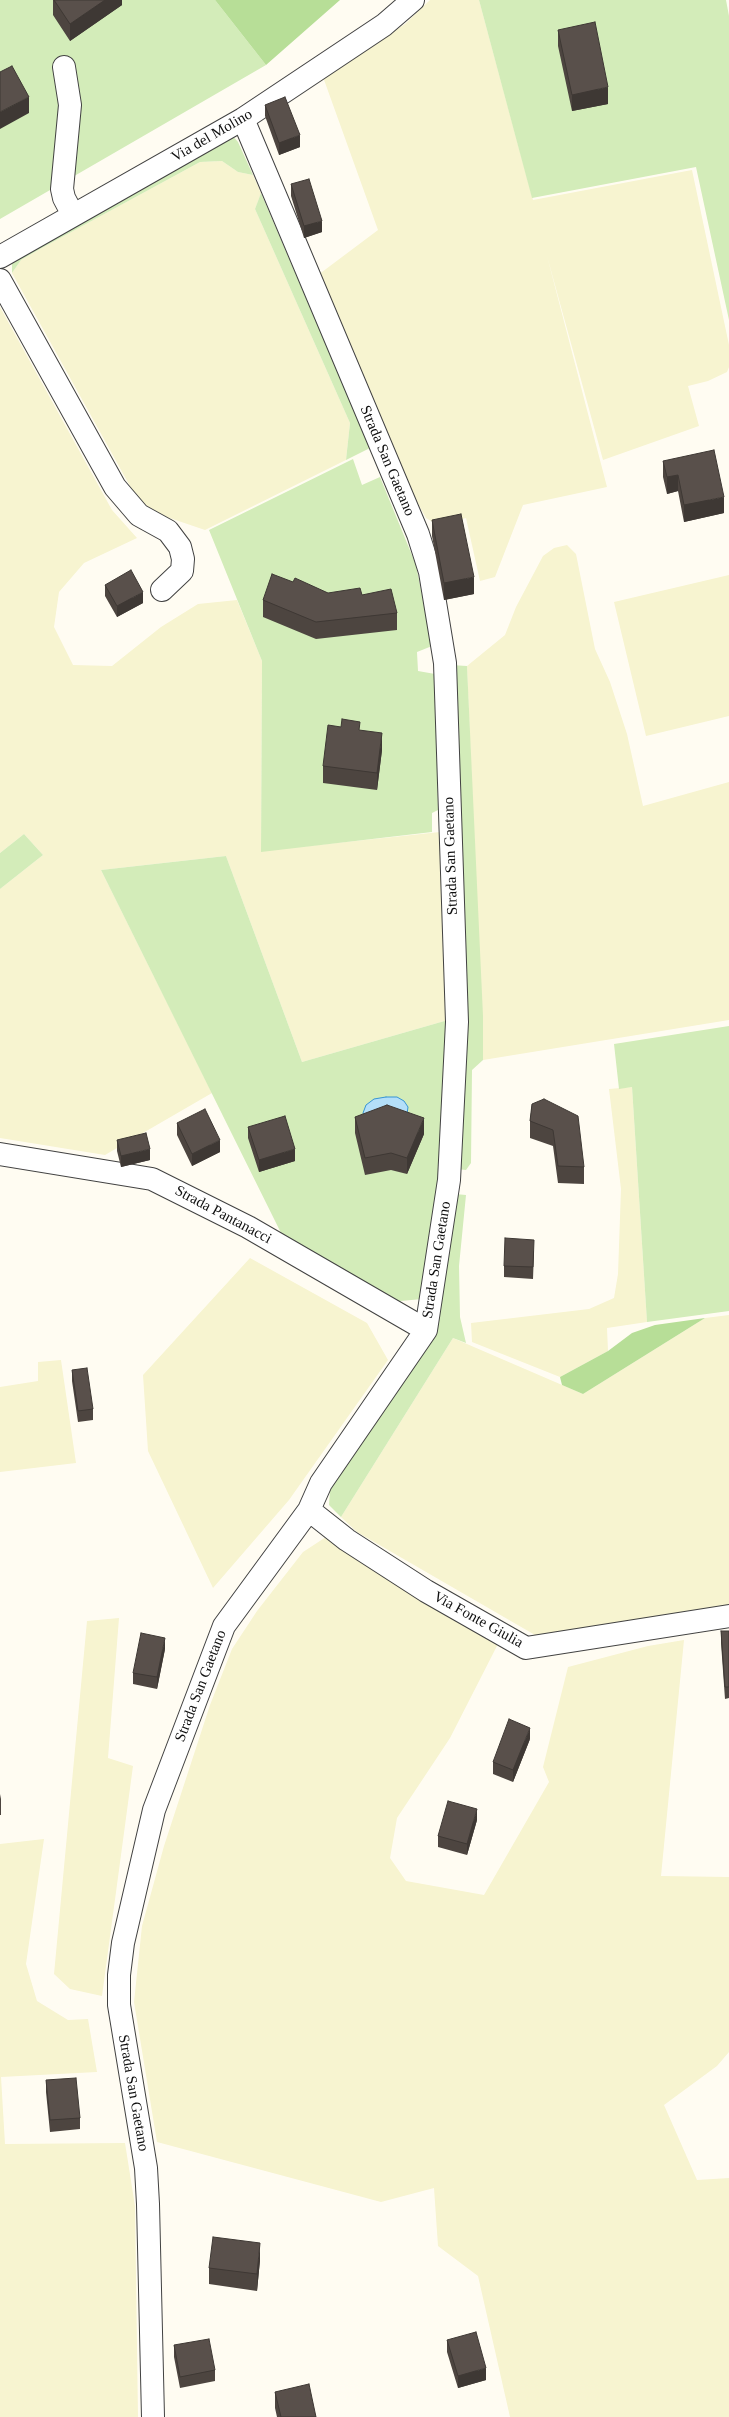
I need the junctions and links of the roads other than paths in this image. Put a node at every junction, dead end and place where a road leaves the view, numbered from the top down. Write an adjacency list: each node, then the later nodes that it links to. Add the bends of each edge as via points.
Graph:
1 (414, 0): 3 (street, Via del Molino, via 384,25)
2 (64, 67): 4 (street, via 70,105 62,189)
3 (242, 119): 4 (street, Via del Molino); 9 (street, Strada San Gaetano, via 265,154 418,534 438,613 445,663 457,1022 450,1180)
4 (73, 215): 5 (street, Via del Molino)
5 (0, 257)
6 (0, 280): 7 (street, via 114,487 139,515 168,531 180,547 182,571)
7 (162, 590)
8 (0, 1154): 9 (street, Strada Pantanacci, via 152,1179 248,1227)
9 (426, 1330): 10 (street, Strada San Gaetano, via 321,1483)
10 (309, 1510): 11 (street, Via Fonte Giulia, via 347,1540 426,1591 526,1648); 12 (street, Strada San Gaetano, via 224,1626 154,1810 124,1943 119,2005 148,2195)
11 (729, 1616)
12 (152, 2417)

